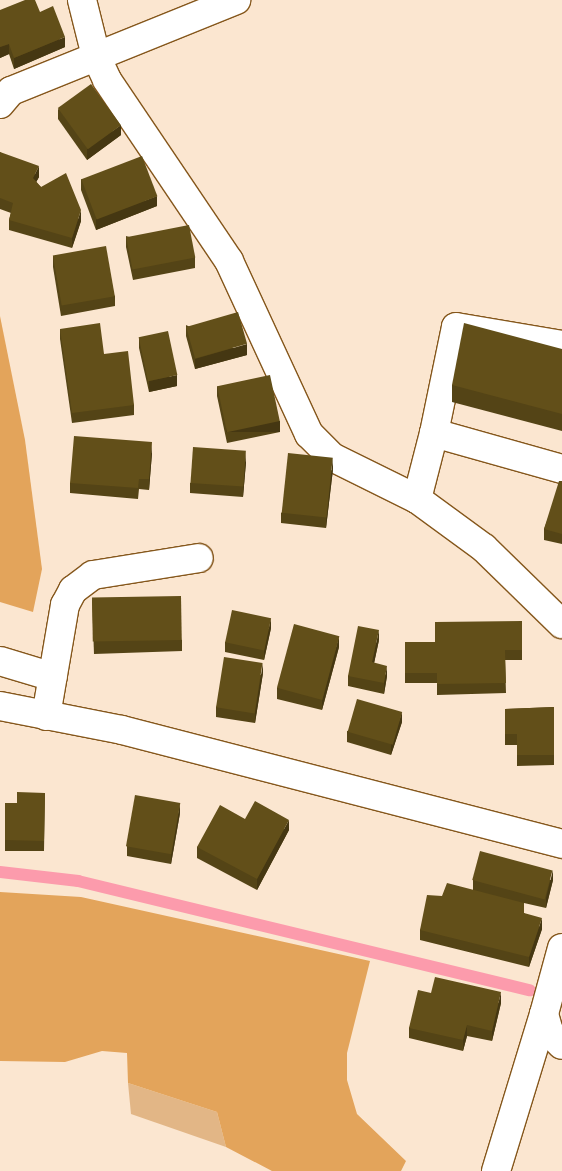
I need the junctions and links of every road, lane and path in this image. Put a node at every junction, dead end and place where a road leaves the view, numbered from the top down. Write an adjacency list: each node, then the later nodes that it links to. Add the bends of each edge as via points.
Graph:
1 (82, 0): 3 (street)
2 (236, 0): 3 (street)
3 (96, 56): 4 (street, via 11,91); 8 (street, via 107,80 229,261 308,434 332,457)
4 (0, 104)
5 (562, 345): 6 (street, via 456,327)
6 (434, 433): 7 (street); 8 (street)
7 (562, 469)
8 (417, 499): 10 (street, via 484,548)
9 (199, 558): 12 (street, via 93,575 73,590 65,605)
10 (562, 624)
11 (0, 661): 12 (street)
12 (52, 677): 14 (street)
13 (0, 706): 14 (street)
14 (46, 716): 15 (street, via 122,730)
15 (562, 844)
16 (562, 948): 17 (street)
17 (544, 1014): 18 (street, via 549,1032); 19 (street)
18 (562, 1045)
19 (496, 1171)

